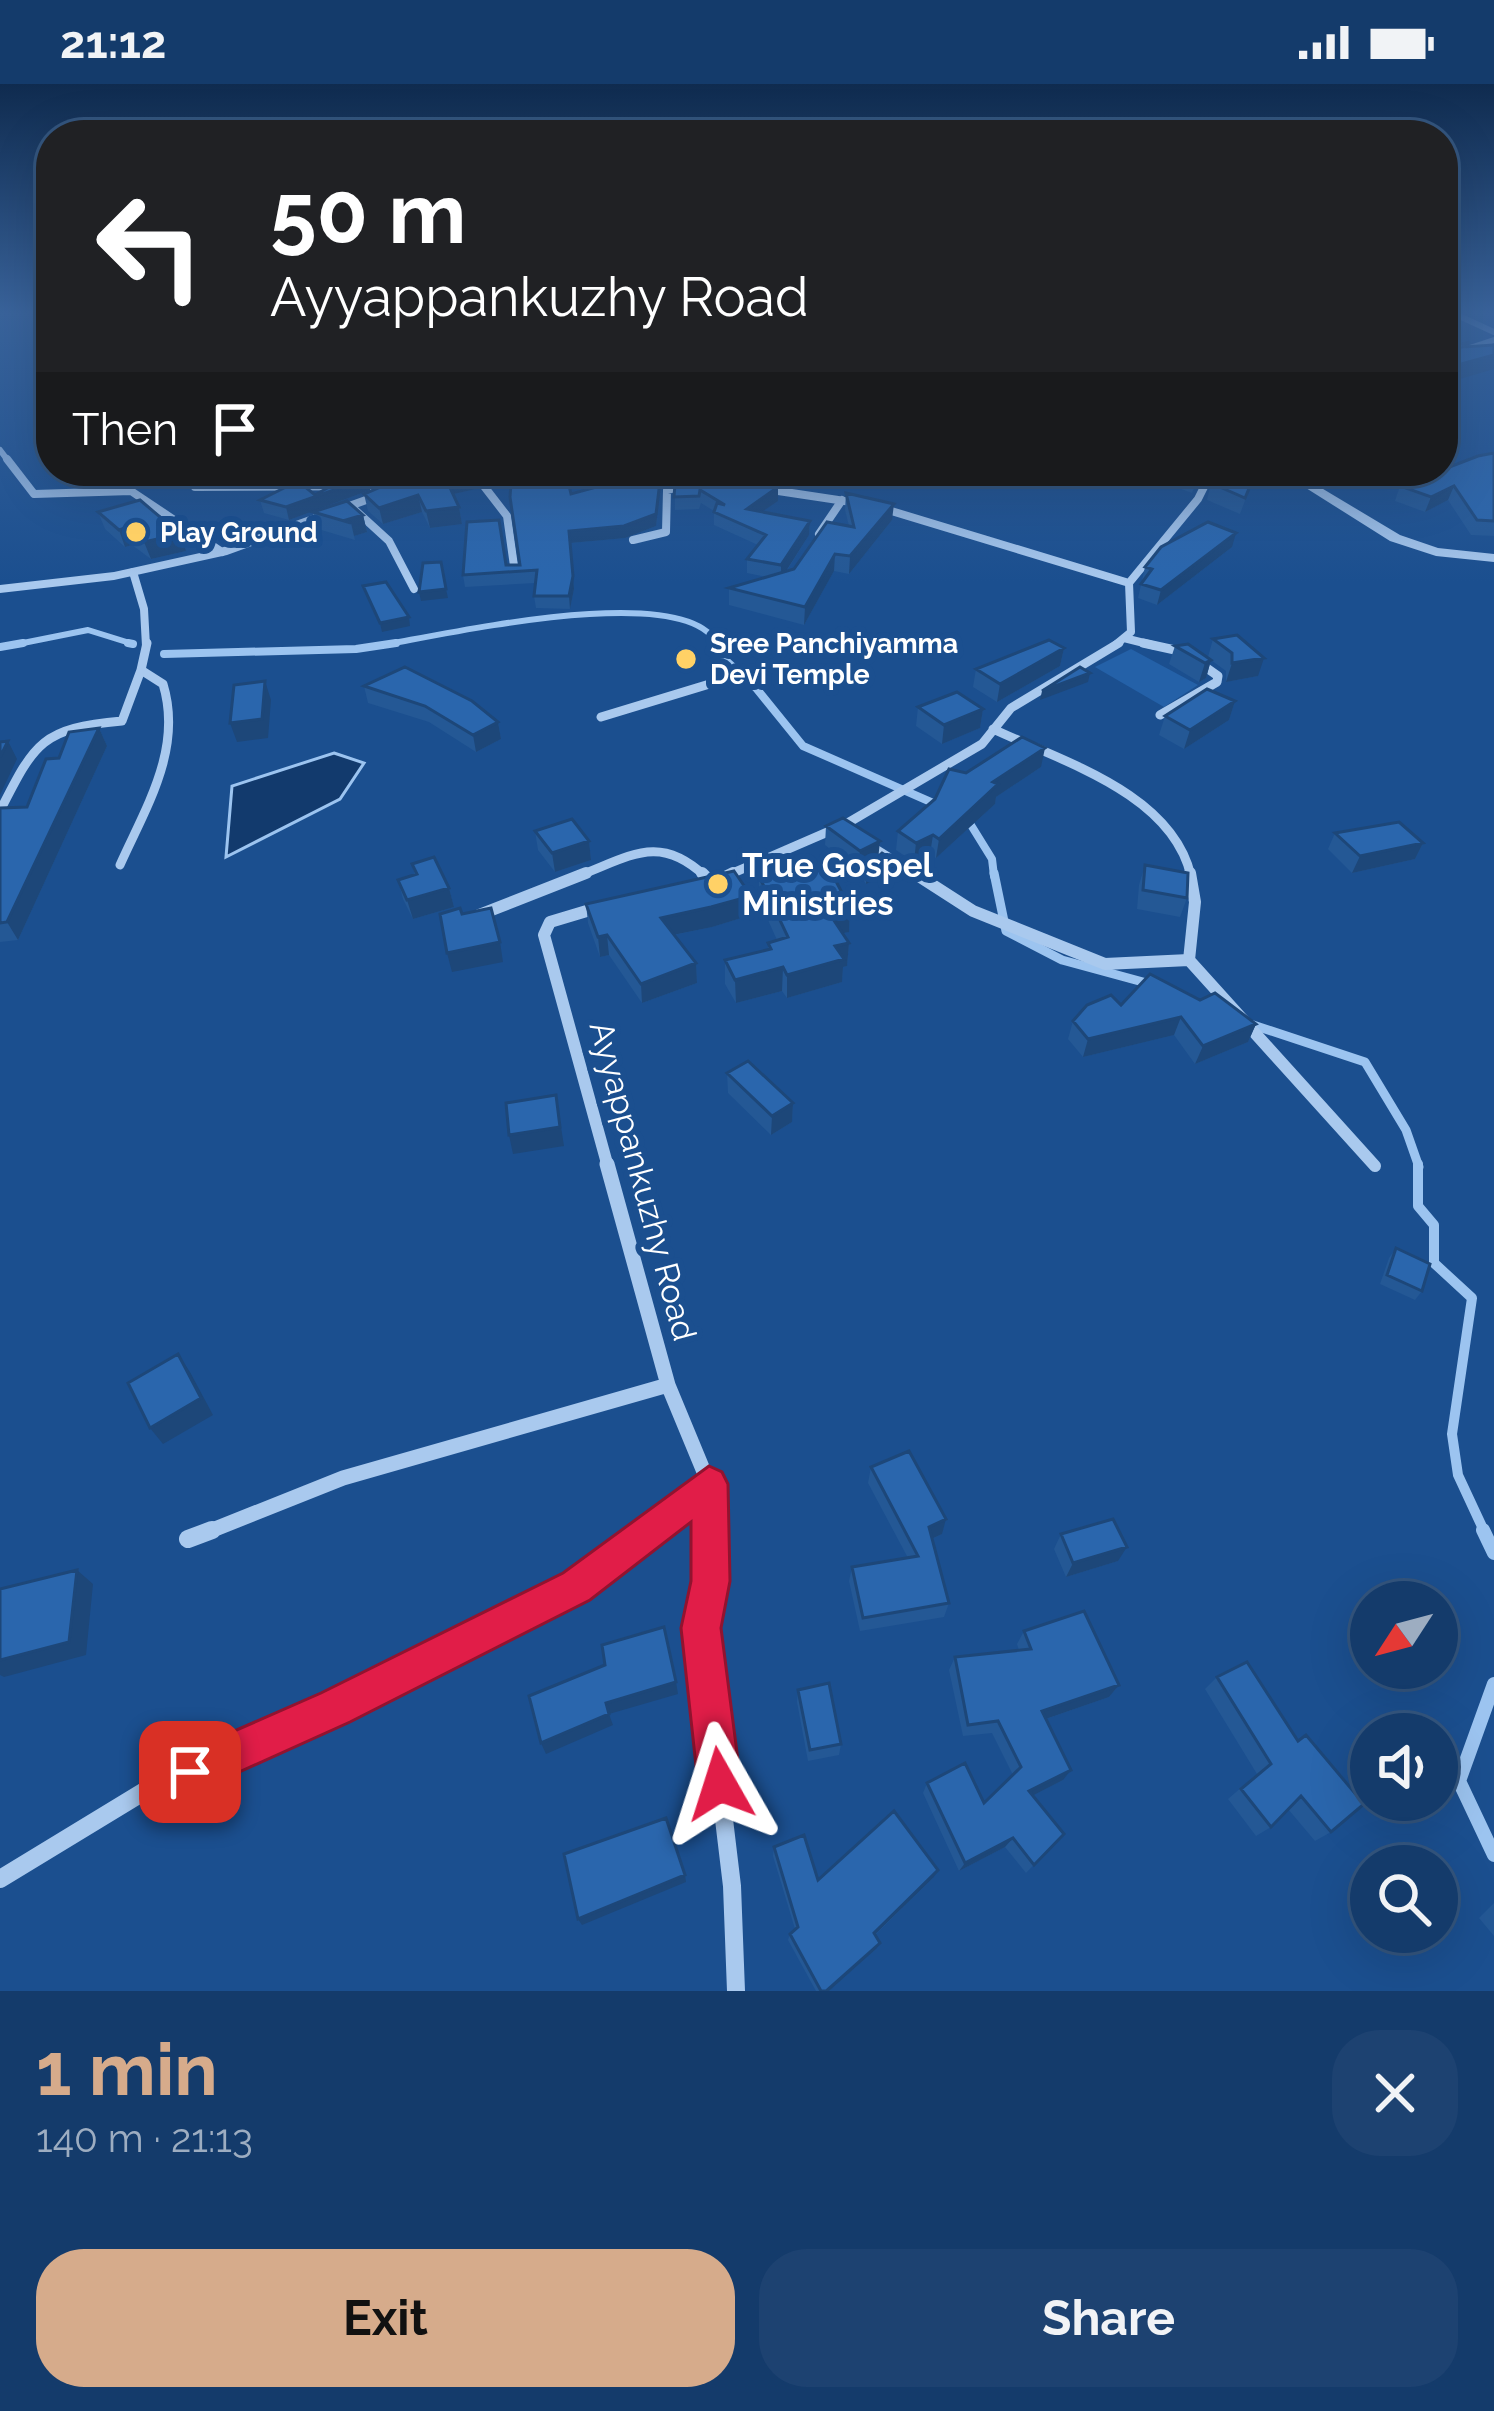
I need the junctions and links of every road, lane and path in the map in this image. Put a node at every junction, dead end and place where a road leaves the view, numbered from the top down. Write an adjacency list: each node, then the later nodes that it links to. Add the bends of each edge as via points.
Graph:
1 (0, 450): 2 (street)
2 (16, 472): 3 (street); 18 (street, via 34,494 130,491)
3 (0, 475)
4 (230, 486): 11 (street)
5 (393, 486): 12 (street)
6 (404, 486): 12 (street)
7 (491, 486): 21 (street, via 516,545)
8 (690, 486): 16 (street, via 667,490 666,532)
9 (1204, 486): 22 (street)
10 (1310, 486): 19 (street, via 1395,538)
11 (195, 487)
12 (399, 487): 15 (street)
13 (746, 487): 14 (street)
14 (842, 500): 17 (street); 22 (street)
15 (353, 508): 18 (street); 24 (street, via 389,542)
16 (633, 540)
17 (815, 540)
18 (222, 552): 20 (street)
19 (1494, 558)
20 (133, 572): 23 (street); 26 (street, via 148,616)
21 (514, 573)
22 (1129, 583): 25 (street, via 1131,632)
23 (0, 589)
24 (414, 589)
25 (1124, 638): 28 (street, via 1184,652 1218,676); 30 (street, via 1011,708)
26 (141, 670): 31 (street, via 122,722 60,726 38,740); 33 (street, via 163,684 172,725)
27 (726, 679): 29 (street)
28 (1160, 715)
29 (601, 717)
30 (994, 729): 32 (street, via 982,744); 38 (street, via 1144,806 1172,832 1195,892)
31 (0, 811)
32 (841, 826): 34 (street); 38 (street, via 973,911 1105,964)
33 (120, 865)
34 (711, 882): 35 (street); 37 (street, via 680,853 646,850)
35 (691, 888)
36 (613, 904): 40 (street, Ayyappankuzhy Road, via 550,922 544,935)
37 (462, 920)
38 (1189, 960): 39 (street)
39 (1375, 1166)
40 (668, 1385): 41 (street, Ayyappankuzhy Road); 42 (street, via 343,1478)
41 (709, 1484): 43 (street, via 577,1587 228,1758 153,1786); 44 (street, via 710,1581 701,1628 732,1886)
42 (188, 1538)
43 (0, 1879)
44 (736, 1991)

